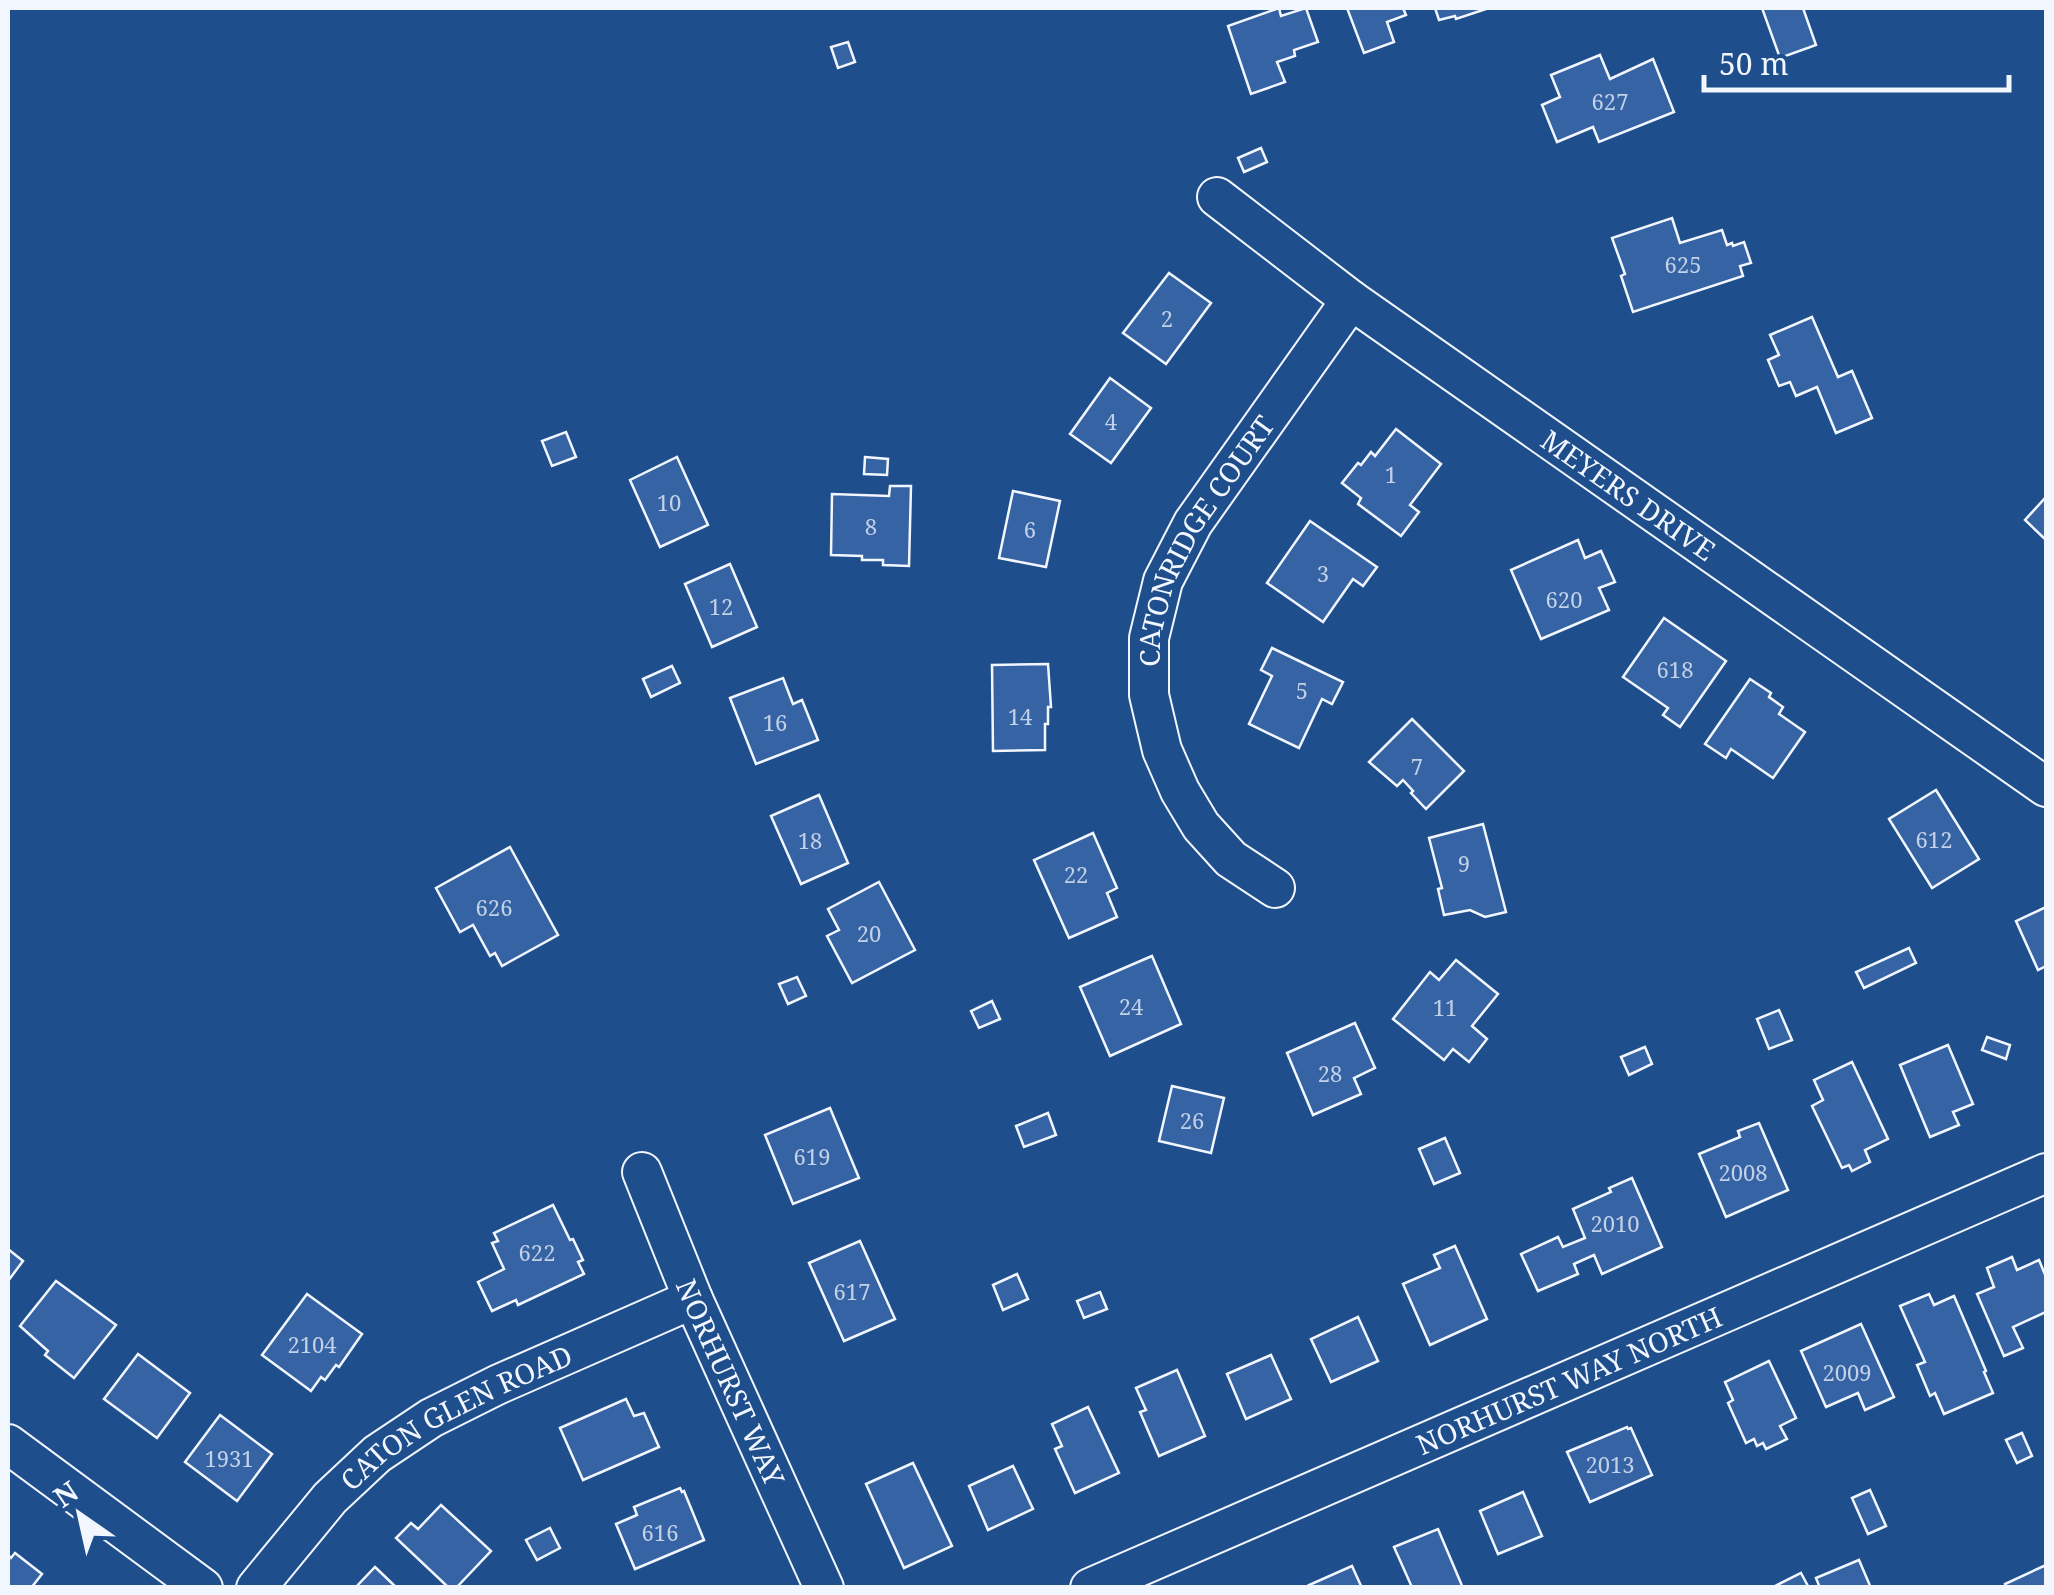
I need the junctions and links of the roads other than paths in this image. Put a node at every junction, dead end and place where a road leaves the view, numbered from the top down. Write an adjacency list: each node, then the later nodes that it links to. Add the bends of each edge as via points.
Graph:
1 (1217, 197): 2 (street, MEYERS DRIVE)
2 (1351, 300): 3 (street, MEYERS DRIVE); 4 (street, CATONRIDGE COURT, via 1192,522 1163,581 1149,638 1149,695 1180,791 1231,859)
3 (2046, 787)
4 (1274, 888)
5 (642, 1172): 7 (street, NORHURST WAY)
6 (2046, 1173): 12 (street, NORHURST WAY NORTH)
7 (693, 1299): 10 (street, CATON GLEN ROAD, via 431,1418 377,1454 330,1498); 11 (street, NORHURST WAY)
8 (8, 1444): 9 (street)
9 (203, 1588)
10 (256, 1588)
11 (824, 1588)
12 (1090, 1588)

